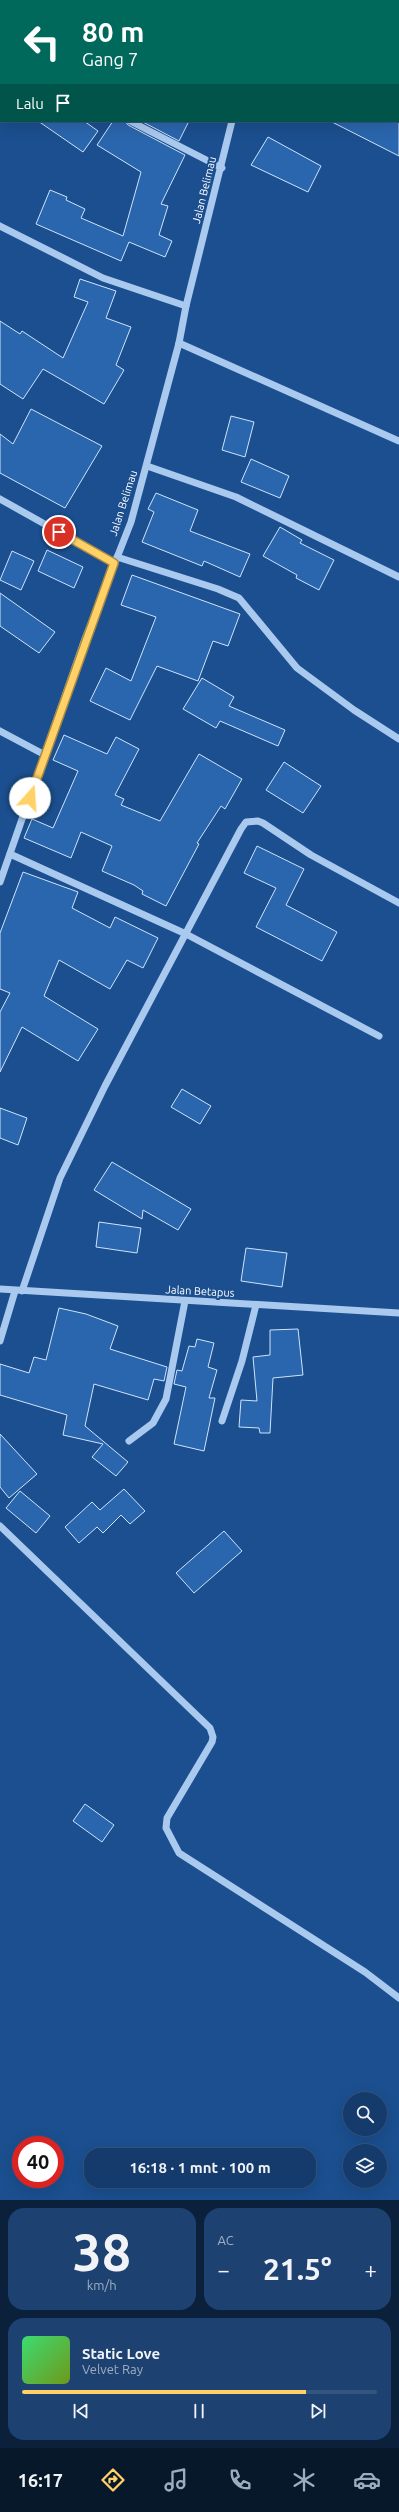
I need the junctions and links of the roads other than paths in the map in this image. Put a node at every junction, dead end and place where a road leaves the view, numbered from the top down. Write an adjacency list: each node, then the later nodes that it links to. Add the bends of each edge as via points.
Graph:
1 (132, 122): 3 (street)
2 (232, 122): 3 (street, Jalan Belimau)
3 (222, 168): 5 (street, Jalan Belimau)
4 (0, 226): 5 (street, via 103,278)
5 (186, 306): 6 (street, Jalan Belimau)
6 (179, 343): 7 (street); 8 (street, Jalan Belimau)
7 (399, 441)
8 (147, 466): 10 (street, Jalan Belimau, via 131,522); 11 (street, via 236,497)
9 (0, 499): 10 (street)
10 (115, 560): 13 (street, via 218,589 239,598 297,668); 14 (street, Jalan Belimau)
11 (399, 577)
12 (0, 731): 14 (street)
13 (399, 739)
14 (45, 755): 15 (street, Jalan Belimau)
15 (10, 854): 16 (street, Jalan Belimau); 18 (street)
16 (0, 882)
17 (399, 903): 18 (street, via 311,855 263,823 252,821 246,822 241,829)
18 (186, 934): 19 (street); 21 (street, via 105,1086 60,1178)
19 (379, 1036)
20 (0, 1289): 21 (street, Jalan Betapus)
21 (19, 1291): 22 (street, Jalan Betapus); 25 (street)
22 (185, 1302): 23 (street, Jalan Betapus); 27 (street, via 164,1405 153,1423)
23 (256, 1306): 24 (street, Jalan Betapus); 26 (street, via 242,1361)
24 (399, 1313)
25 (0, 1342)
26 (222, 1421)
27 (129, 1442)
28 (0, 1526): 29 (street, via 210,1728 212,1742 167,1818 166,1828 179,1853 366,1972)
29 (399, 1998)

